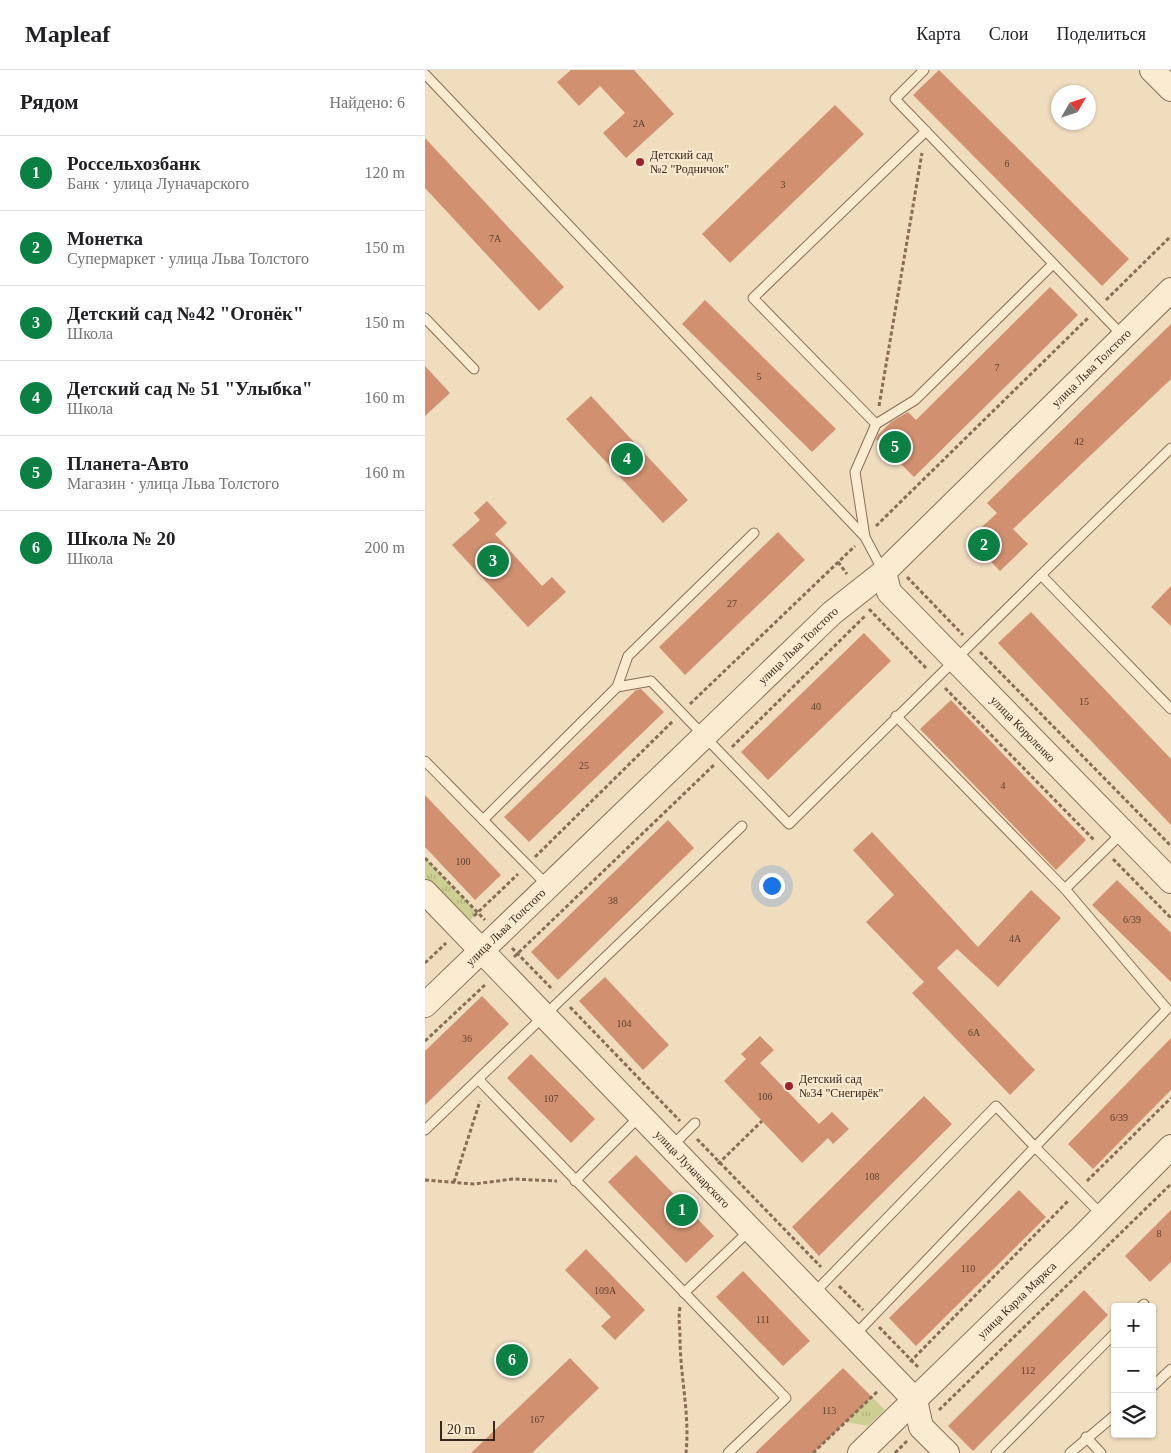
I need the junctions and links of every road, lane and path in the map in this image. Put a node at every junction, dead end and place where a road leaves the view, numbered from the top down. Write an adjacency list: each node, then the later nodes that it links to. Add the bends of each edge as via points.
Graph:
1 (924, 70): 5 (lane, via 895,99)
2 (1152, 70): 4 (street)
3 (425, 74): 16 (lane)
4 (1171, 89)
5 (926, 130): 7 (lane); 13 (path); 13 (lane, via 753,298)
6 (1171, 236): 9 (path)
7 (1052, 265): 9 (lane); 13 (lane, via 915,400)
8 (1171, 290): 11 (street, улица Льва Толстого)
9 (1097, 310): 11 (lane); 16 (path)
10 (425, 318): 12 (lane)
11 (1123, 336): 19 (street, улица Льва Толстого)
12 (474, 369)
13 (876, 424): 16 (lane, via 855,472)
14 (1171, 448): 18 (lane)
15 (754, 533): 23 (lane, via 628,656)
16 (865, 537): 17 (path); 19 (lane)
17 (838, 562): 20 (path); 25 (path)
18 (1041, 575): 21 (lane); 24 (lane)
19 (887, 582): 20 (street, улица Льва Толстого); 20 (path); 21 (street, улица Короленко); 21 (path, via 906,575)
20 (865, 601): 22 (path); 27 (street, улица Льва Толстого, via 832,613); 28 (path)
21 (963, 650): 22 (lane); 32 (street, улица Короленко); 33 (path)
22 (935, 678): 26 (lane); 34 (path)
23 (617, 687): 25 (lane, via 651,680); 30 (lane)
24 (1171, 709)
25 (682, 712): 27 (lane); 36 (path)
26 (896, 716): 28 (lane, via 789,824); 39 (lane)
27 (704, 734): 28 (lane); 38 (street, улица Льва Толстого)
28 (725, 755): 46 (path)
29 (425, 761): 30 (lane)
30 (483, 820): 36 (lane)
31 (742, 826): 49 (lane)
32 (1123, 832): 34 (lane); 37 (street, улица Короленко)
33 (1171, 846)
34 (1105, 850): 39 (lane); 42 (path)
35 (425, 858): 41 (path)
36 (527, 865): 38 (lane); 41 (path)
37 (1171, 881)
38 (548, 886): 44 (street, улица Льва Толстого)
39 (1065, 889): 61 (lane, via 1167,1009)
40 (425, 892): 43 (street, улица Луначарского)
41 (478, 913): 43 (path); 44 (path)
42 (1171, 918)
43 (461, 930): 45 (street, улица Луначарского); 47 (path)
44 (498, 934): 45 (street, улица Льва Толстого); 46 (path)
45 (481, 951): 48 (street, улица Луначарского); 50 (street, улица Льва Толстого)
46 (517, 954): 48 (path); 49 (path)
47 (425, 963)
48 (500, 970): 51 (street, улица Луначарского); 52 (path)
49 (563, 1000): 51 (lane); 59 (path)
50 (425, 1005)
51 (545, 1017): 53 (lane); 55 (street, улица Луначарского)
52 (425, 1042)
53 (479, 1080): 58 (lane); 66 (lane); 67 (path, via 481,1098)
54 (1171, 1098): 69 (path)
55 (640, 1116): 60 (street, улица Луначарского); 66 (lane)
56 (762, 1121): 63 (path)
57 (695, 1123): 59 (lane)
58 (425, 1130)
59 (688, 1130): 60 (lane); 63 (path)
60 (670, 1147): 65 (street, улица Луначарского)
61 (1035, 1147): 69 (lane); 72 (lane, via 996,1106); 75 (lane)
62 (1171, 1147): 70 (street, улица Карла Маркса)
63 (720, 1163): 65 (path); 72 (path)
64 (425, 1180): 67 (path)
65 (702, 1180): 71 (street, улица Луначарского)
66 (575, 1181): 67 (path); 73 (lane)
67 (454, 1182)
68 (1171, 1184): 85 (path)
69 (1078, 1190): 70 (lane); 78 (path)
70 (1103, 1216): 81 (street, улица Карла Маркса)
71 (750, 1230): 73 (lane); 74 (street, улица Луначарского)
72 (830, 1276): 74 (lane); 75 (path)
73 (684, 1293): 87 (path, via 678,1318 679,1356 689,1430); 88 (lane, via 786,1398)
74 (813, 1294): 76 (street, улица Луначарского)
75 (871, 1319): 76 (lane); 78 (path)
76 (854, 1336): 80 (street, улица Луначарского)
77 (1111, 1337): 92 (lane)
78 (912, 1360): 80 (path); 81 (path)
79 (1171, 1369): 82 (lane)
80 (893, 1377): 83 (street, улица Луначарского); 89 (path)
81 (933, 1382): 83 (street, улица Карла Маркса)
82 (1156, 1383)
83 (915, 1400): 85 (street); 90 (street, улица Карла Маркса)
84 (1111, 1418): 86 (lane)
85 (921, 1427): 91 (street)
86 (1086, 1438): 93 (lane); 94 (lane)
87 (686, 1453)
88 (728, 1453)
89 (813, 1453)
90 (860, 1453)
91 (947, 1453)
92 (996, 1453)
93 (1070, 1453)
94 (1101, 1453)

